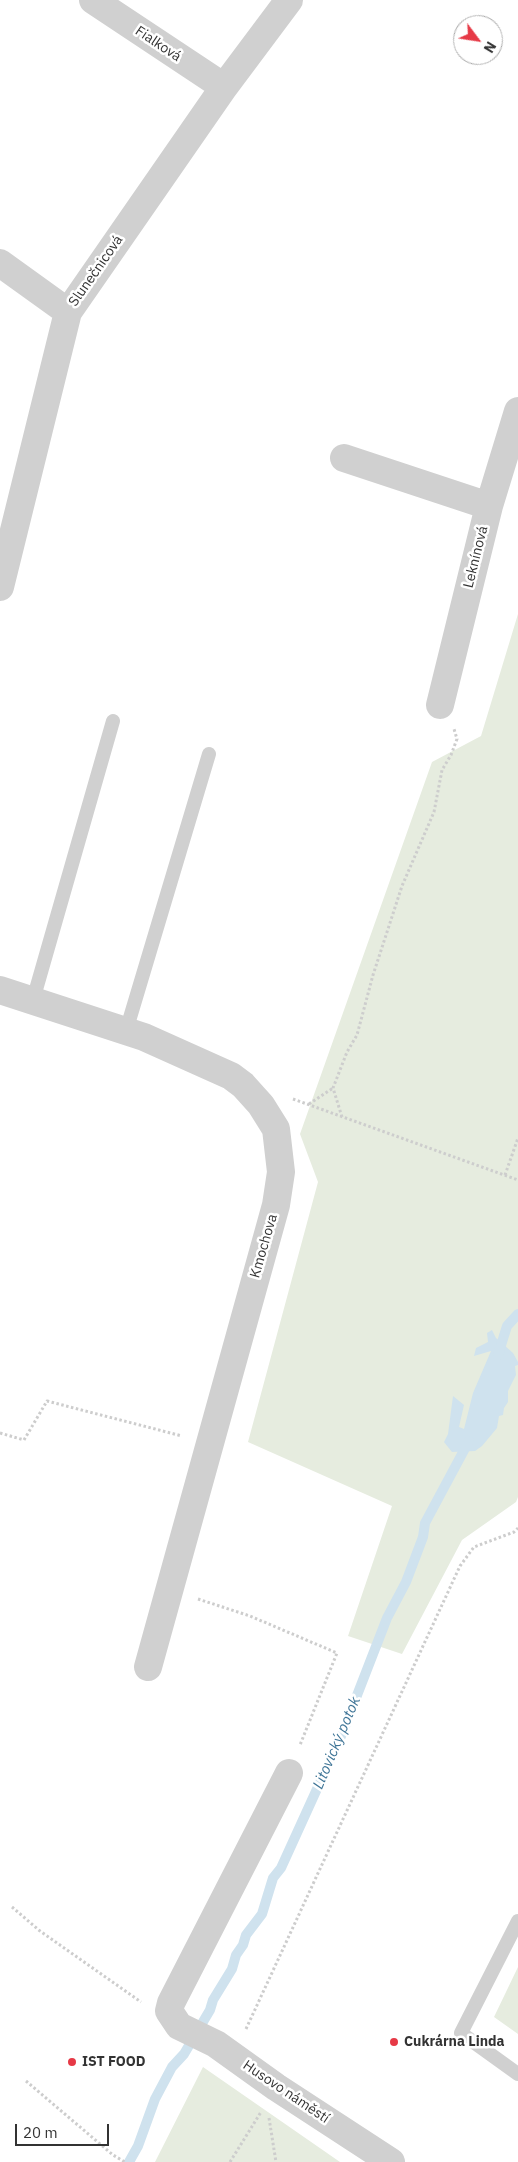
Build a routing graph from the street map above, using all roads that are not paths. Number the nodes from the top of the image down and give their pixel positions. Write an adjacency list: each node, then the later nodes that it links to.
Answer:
1 (93, 0): 3 (street, Fialková)
2 (289, 0): 3 (street, Slunečnicová)
3 (224, 87): 5 (street, Slunečnicová)
4 (0, 263): 5 (street)
5 (68, 312): 9 (street, Slunečnicová)
6 (518, 411): 8 (street, Leknínová)
7 (344, 458): 8 (street)
8 (489, 506): 10 (street, Leknínová)
9 (0, 587)
10 (442, 699)
11 (113, 721): 14 (lane)
12 (210, 754): 15 (lane)
13 (0, 990): 14 (street, Kmochova)
14 (32, 1000): 15 (street, Kmochova)
15 (126, 1031): 16 (street, Kmochova)
16 (148, 1667)
17 (289, 1773): 20 (street, Husovo náměstí)
18 (518, 1921): 19 (lane)
19 (518, 2074)
20 (391, 2162)

